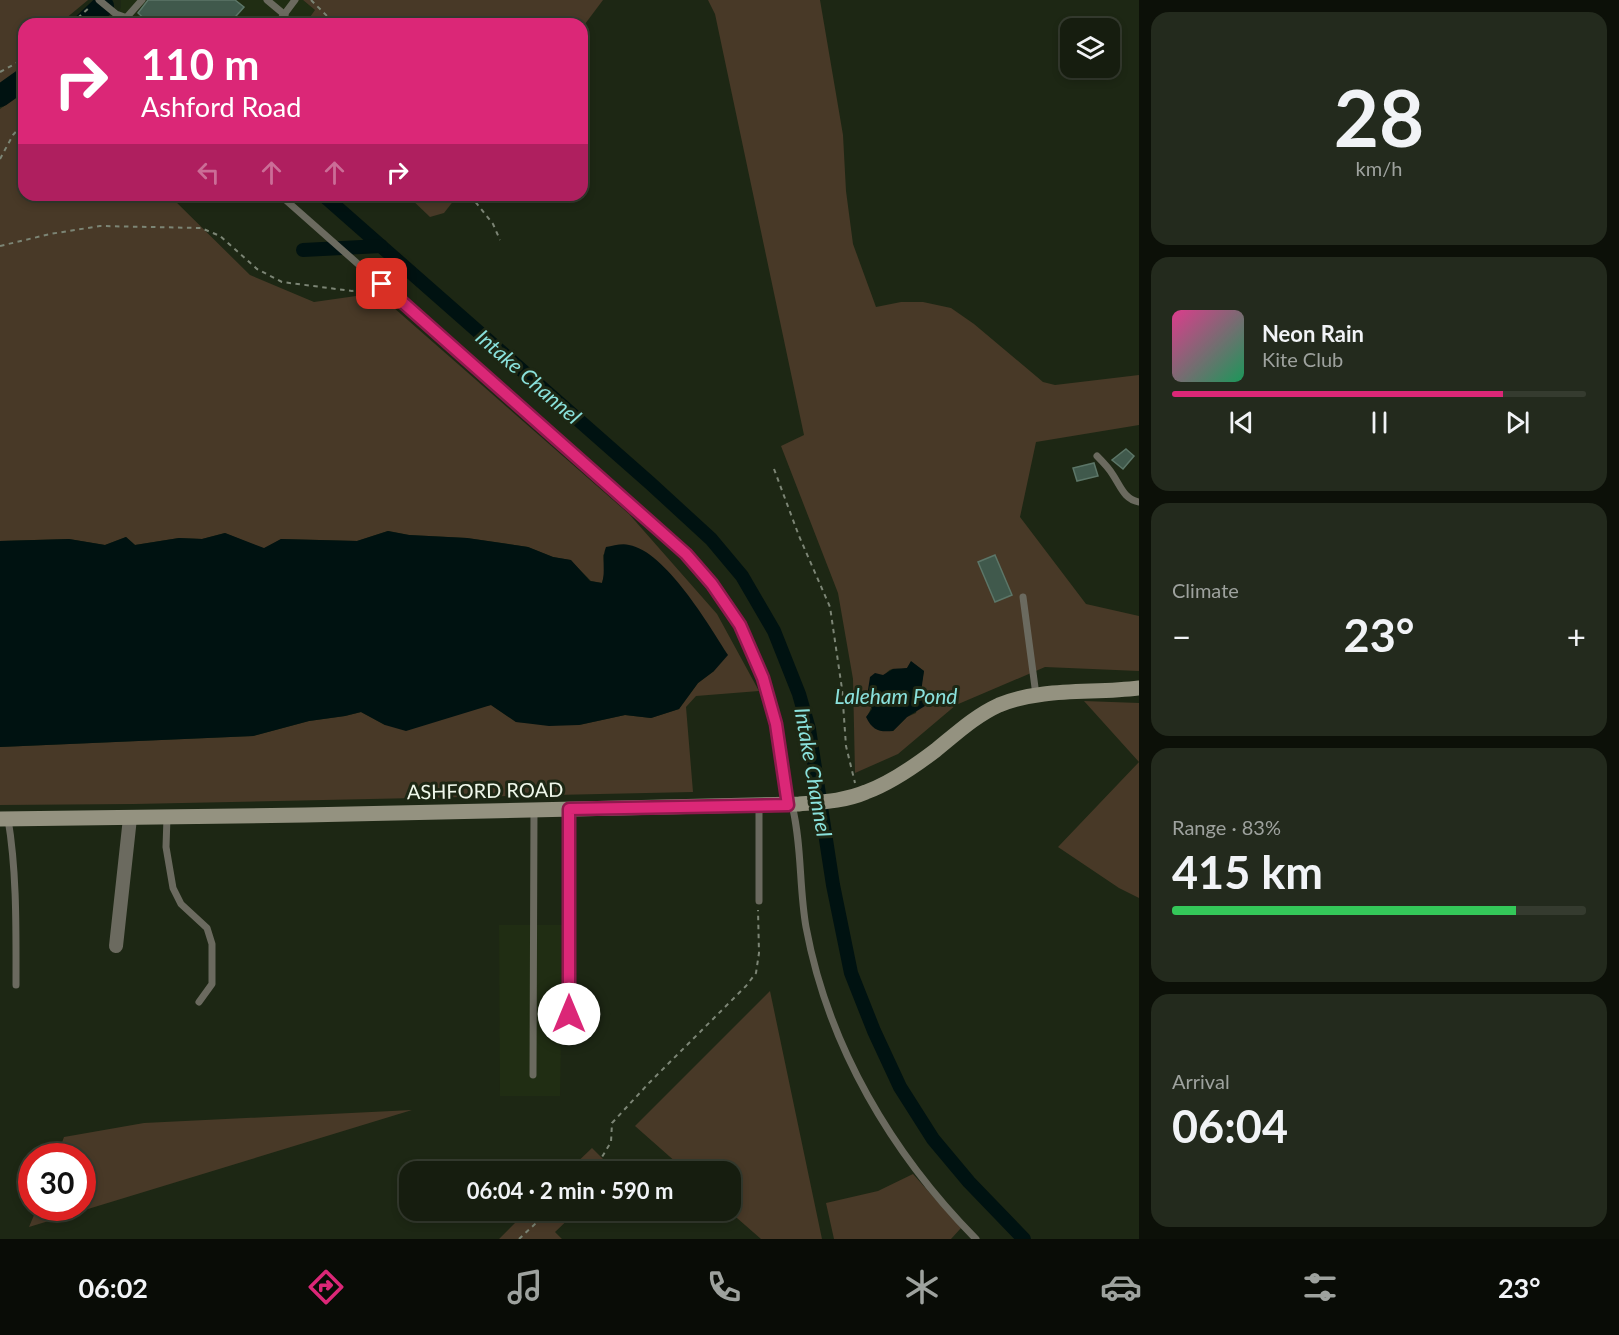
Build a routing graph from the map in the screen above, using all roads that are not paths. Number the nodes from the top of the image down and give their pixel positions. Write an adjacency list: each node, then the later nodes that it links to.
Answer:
1 (98, 0): 6 (lane)
2 (142, 0): 7 (lane)
3 (267, 0): 5 (lane)
4 (295, 0): 5 (lane)
5 (285, 15): 8 (lane)
6 (123, 18)
7 (132, 18)
8 (282, 18)
9 (287, 201): 15 (lane)
10 (1097, 456): 11 (lane)
11 (1139, 502)
12 (1023, 597): 14 (lane)
13 (1139, 688): 14 (main road, ASHFORD ROAD)
14 (1036, 695): 15 (main road, ASHFORD ROAD)
15 (793, 804): 16 (main road, ASHFORD ROAD); 28 (lane)
16 (759, 806): 18 (main road, ASHFORD ROAD); 22 (lane)
17 (534, 809): 18 (main road, ASHFORD ROAD); 19 (main road, ASHFORD ROAD); 27 (lane)
18 (569, 809): 26 (street)
19 (166, 817): 20 (main road, ASHFORD ROAD); 25 (lane)
20 (130, 818): 21 (main road, ASHFORD ROAD); 23 (street)
21 (4, 819): 24 (lane)
22 (759, 901)
23 (116, 946)
24 (16, 985)
25 (199, 1002)
26 (569, 1034)
27 (533, 1075)
28 (976, 1239)

